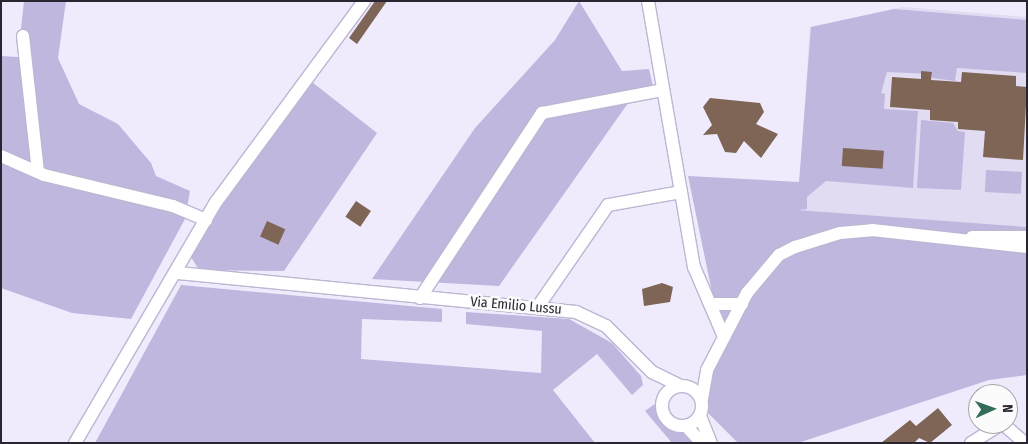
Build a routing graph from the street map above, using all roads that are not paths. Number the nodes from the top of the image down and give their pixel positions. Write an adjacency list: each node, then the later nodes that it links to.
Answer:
1 (364, 1): 8 (street)
2 (648, 1): 4 (street)
3 (23, 36): 6 (street)
4 (664, 90): 7 (street); 13 (street)
5 (1, 156): 6 (street)
6 (38, 172): 8 (street)
7 (681, 192): 14 (street); 16 (street)
8 (206, 220): 12 (street)
9 (1027, 237): 10 (street)
10 (964, 238): 11 (street); 15 (street)
11 (1027, 247)
12 (178, 273): 13 (street, Via Emilio Lussu); 27 (street)
13 (420, 298): 16 (street, Via Emilio Lussu)
14 (712, 304): 15 (street); 17 (street)
15 (742, 304): 17 (street)
16 (537, 308): 19 (street, Via Emilio Lussu)
17 (724, 337): 18 (street)
18 (706, 370): 20 (street); 21 (street)
19 (652, 372): 20 (street, Via Emilio Lussu); 22 (street, Via Emilio Lussu)
20 (681, 385): 21 (street); 22 (street)
21 (702, 399): 23 (street)
22 (662, 400): 24 (street)
23 (700, 416): 24 (street); 29 (street)
24 (686, 426): 28 (street)
25 (986, 434): 30 (street)
26 (1014, 434): 31 (street)
27 (75, 443)
28 (702, 443)
29 (711, 443)
30 (971, 443)
31 (1025, 443)

